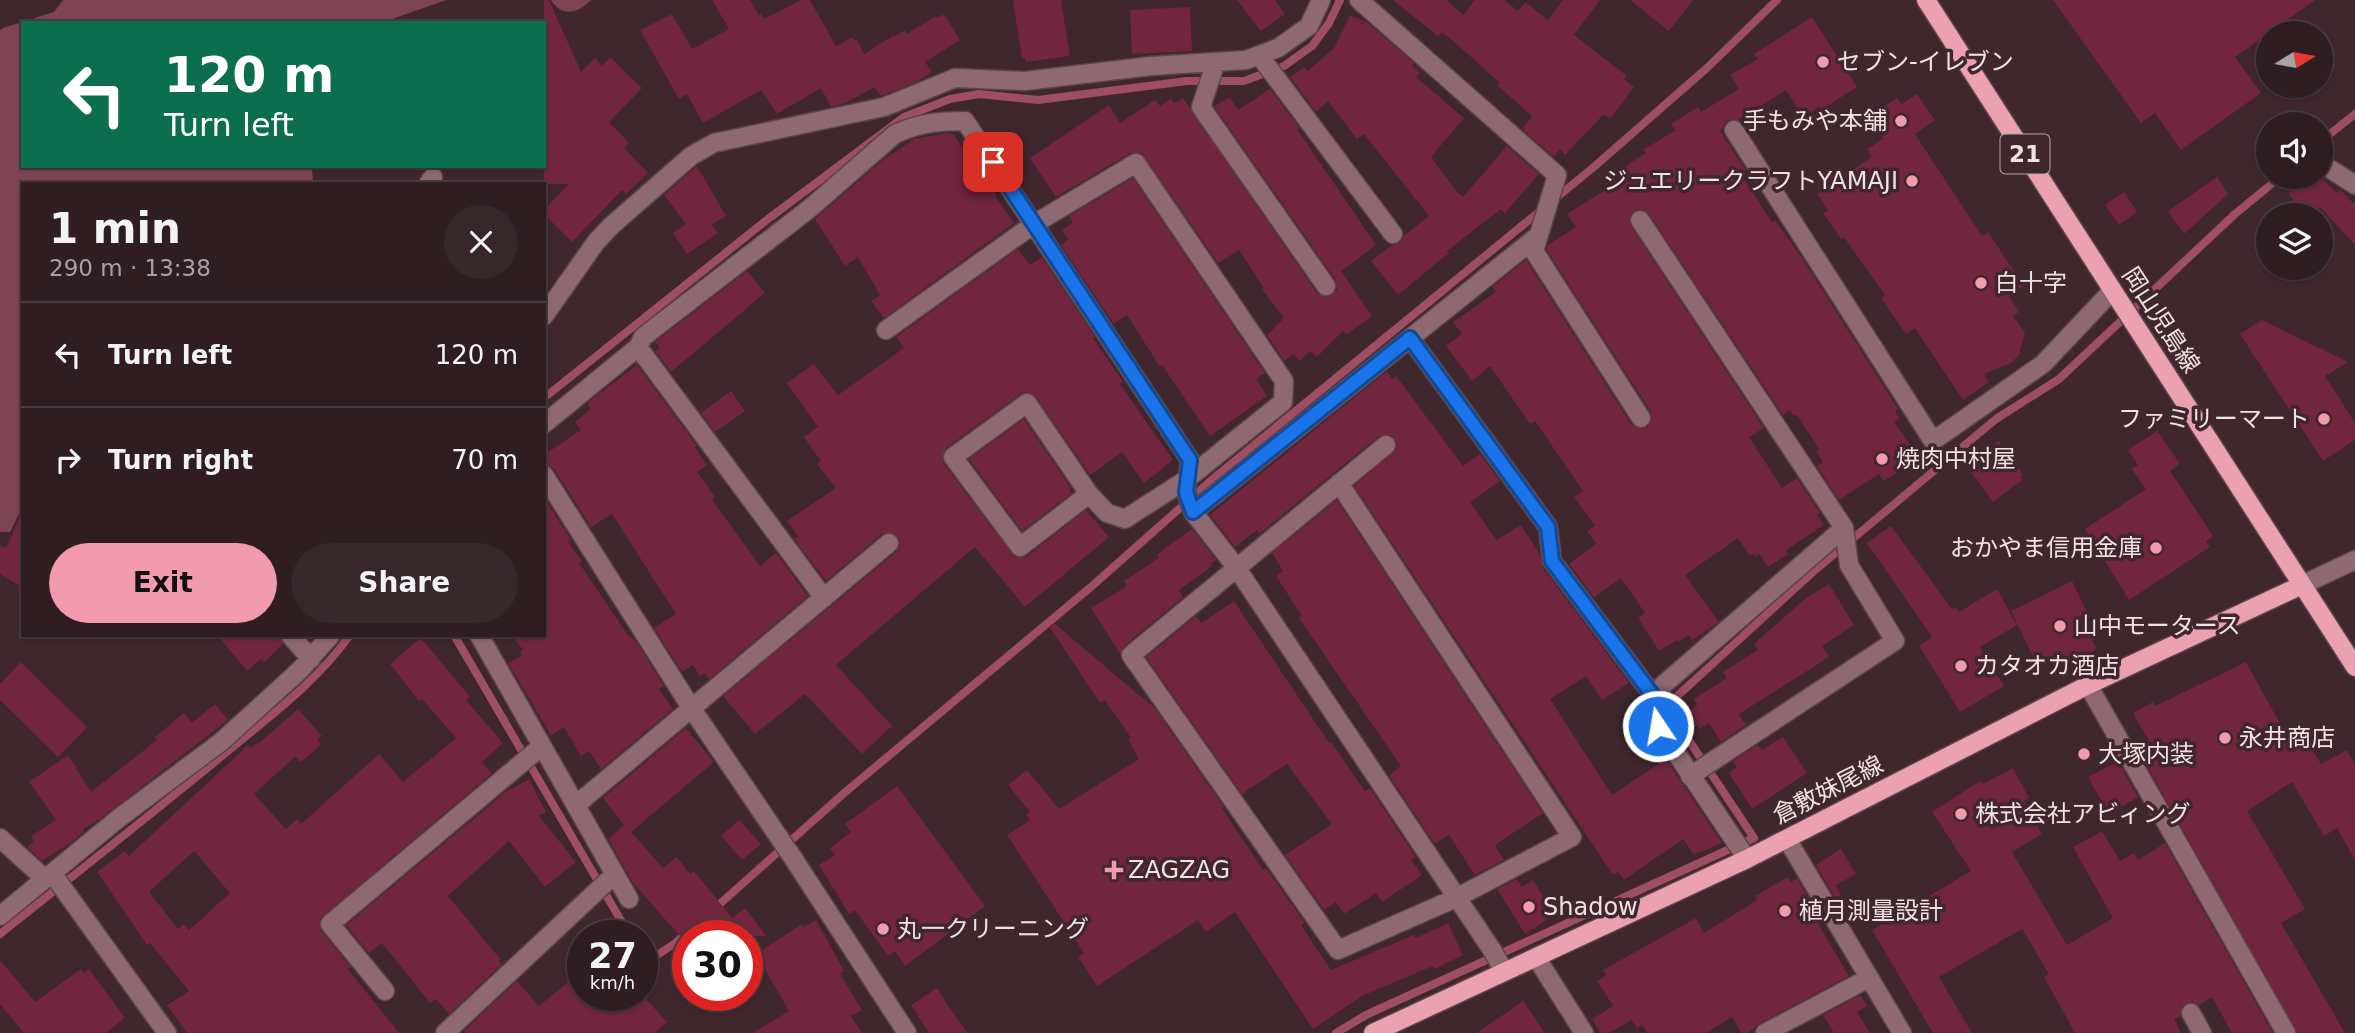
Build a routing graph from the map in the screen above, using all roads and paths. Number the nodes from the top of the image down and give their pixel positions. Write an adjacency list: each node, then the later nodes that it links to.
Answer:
1 (1321, 0): 4 (street)
2 (1359, 0): 11 (street)
3 (1926, 0): 14 (main road, 岡山児島線 / 21)
4 (1261, 58): 5 (street); 12 (street)
5 (1214, 66): 13 (street); 15 (street)
6 (1734, 130): 14 (street)
7 (2333, 171): 8 (street)
8 (2355, 185)
9 (1640, 220): 26 (street)
10 (1034, 224): 16 (street); 18 (street); 25 (street); 25 (street)
11 (1540, 230): 17 (street); 19 (street)
12 (1393, 234)
13 (1326, 286)
14 (2112, 291): 30 (main road, 岡山児島線 / 21)
15 (546, 313)
16 (886, 330)
17 (1410, 338): 25 (street); 38 (street)
18 (638, 347): 20 (street); 31 (street)
19 (1641, 418)
20 (546, 422)
21 (1386, 445): 23 (street)
22 (546, 478): 39 (street)
23 (1339, 484): 29 (street); 48 (street)
24 (1090, 494): 24 (street); 25 (street)
25 (1189, 498): 29 (street)
26 (1845, 531): 38 (street); 41 (street)
27 (889, 543): 31 (street)
28 (2355, 561): 30 (street)
29 (1236, 568): 48 (street); 48 (street)
30 (2302, 585): 36 (main road, 岡山児島線 / 21); 37 (main road, 倉敷妹尾線)
31 (824, 598): 39 (street)
32 (292, 637): 35 (street)
33 (329, 637): 35 (street)
34 (480, 637): 40 (street)
35 (311, 659): 47 (street)
36 (2355, 667)
37 (2088, 685): 44 (main road, 倉敷妹尾線); 64 (street)
38 (1657, 701): 41 (street)
39 (692, 709): 42 (street); 58 (street)
40 (539, 749): 42 (street); 54 (street)
41 (1699, 770): 45 (street)
42 (576, 806): 46 (street)
43 (0, 838): 47 (street)
44 (1787, 839): 45 (main road, 倉敷妹尾線); 53 (street)
45 (1741, 850): 51 (main road, 倉敷妹尾線)
46 (613, 876): 49 (street); 57 (street)
47 (55, 881): 50 (street); 56 (street)
48 (1457, 898): 52 (street)
49 (629, 899)
50 (0, 916)
51 (1536, 957): 52 (main road, 倉敷妹尾線); 60 (street)
52 (1498, 962): 59 (main road, 倉敷妹尾線)
53 (1869, 978): 61 (street); 62 (street)
54 (385, 991)
55 (2191, 1013): 63 (street)
56 (167, 1033)
57 (445, 1033)
58 (907, 1033)
59 (1373, 1033)
60 (1584, 1033)
61 (1765, 1033)
62 (1902, 1033)
63 (2202, 1033)
64 (2286, 1033)

